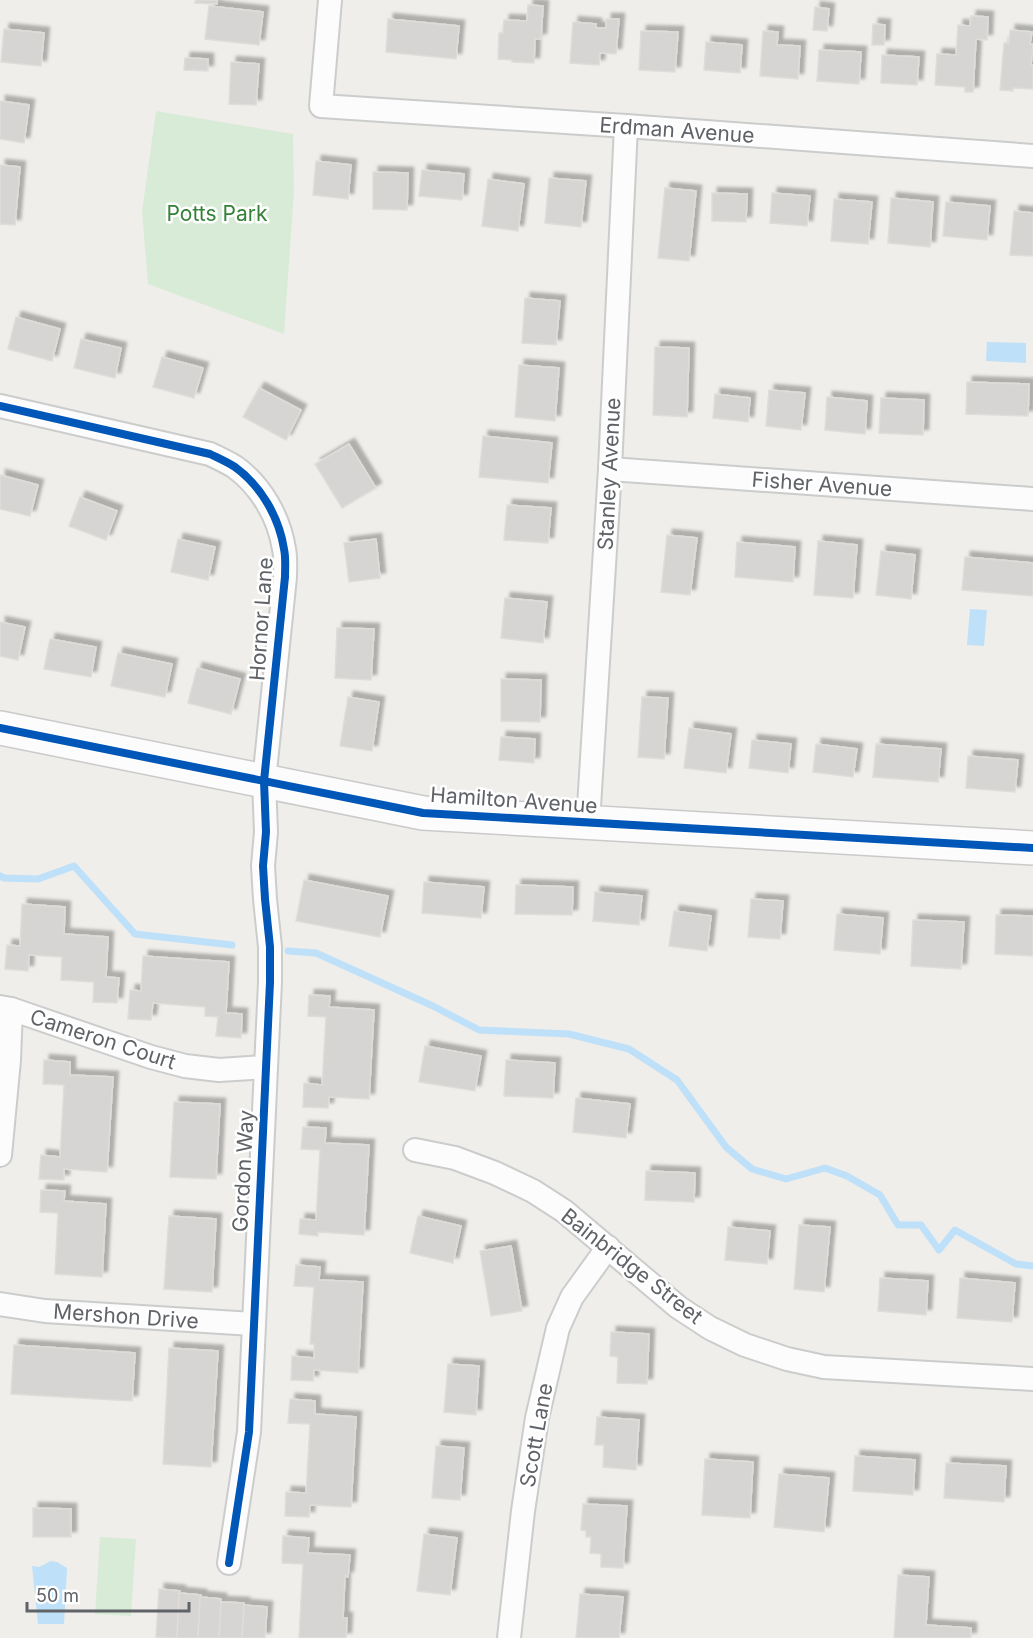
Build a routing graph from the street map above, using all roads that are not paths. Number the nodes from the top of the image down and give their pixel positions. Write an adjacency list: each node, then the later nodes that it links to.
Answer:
1 (330, 0): 2 (street, Erdman Avenue)
2 (626, 126): 3 (street, Erdman Avenue); 5 (street, Stanley Avenue)
3 (1033, 156)
4 (0, 406): 8 (street, Hornor Lane)
5 (610, 469): 6 (street, Fisher Avenue); 9 (street, Stanley Avenue)
6 (1033, 499)
7 (0, 728): 8 (street, Hamilton Avenue)
8 (264, 781): 9 (street, Hamilton Avenue); 12 (street, Gordon Way)
9 (588, 823): 10 (street, Hamilton Avenue)
10 (1033, 848)
11 (6, 1008): 12 (street, Cameron Court); 14 (street, Cameron Court)
12 (266, 1067): 17 (street, Gordon Way)
13 (415, 1150): 15 (street, Bainbridge Street)
14 (0, 1155)
15 (608, 1247): 18 (street, Bainbridge Street); 20 (street, Scott Lane)
16 (0, 1304): 17 (street, Mershon Drive)
17 (253, 1324): 19 (street, Gordon Way)
18 (1033, 1379)
19 (229, 1563)
20 (509, 1638)

